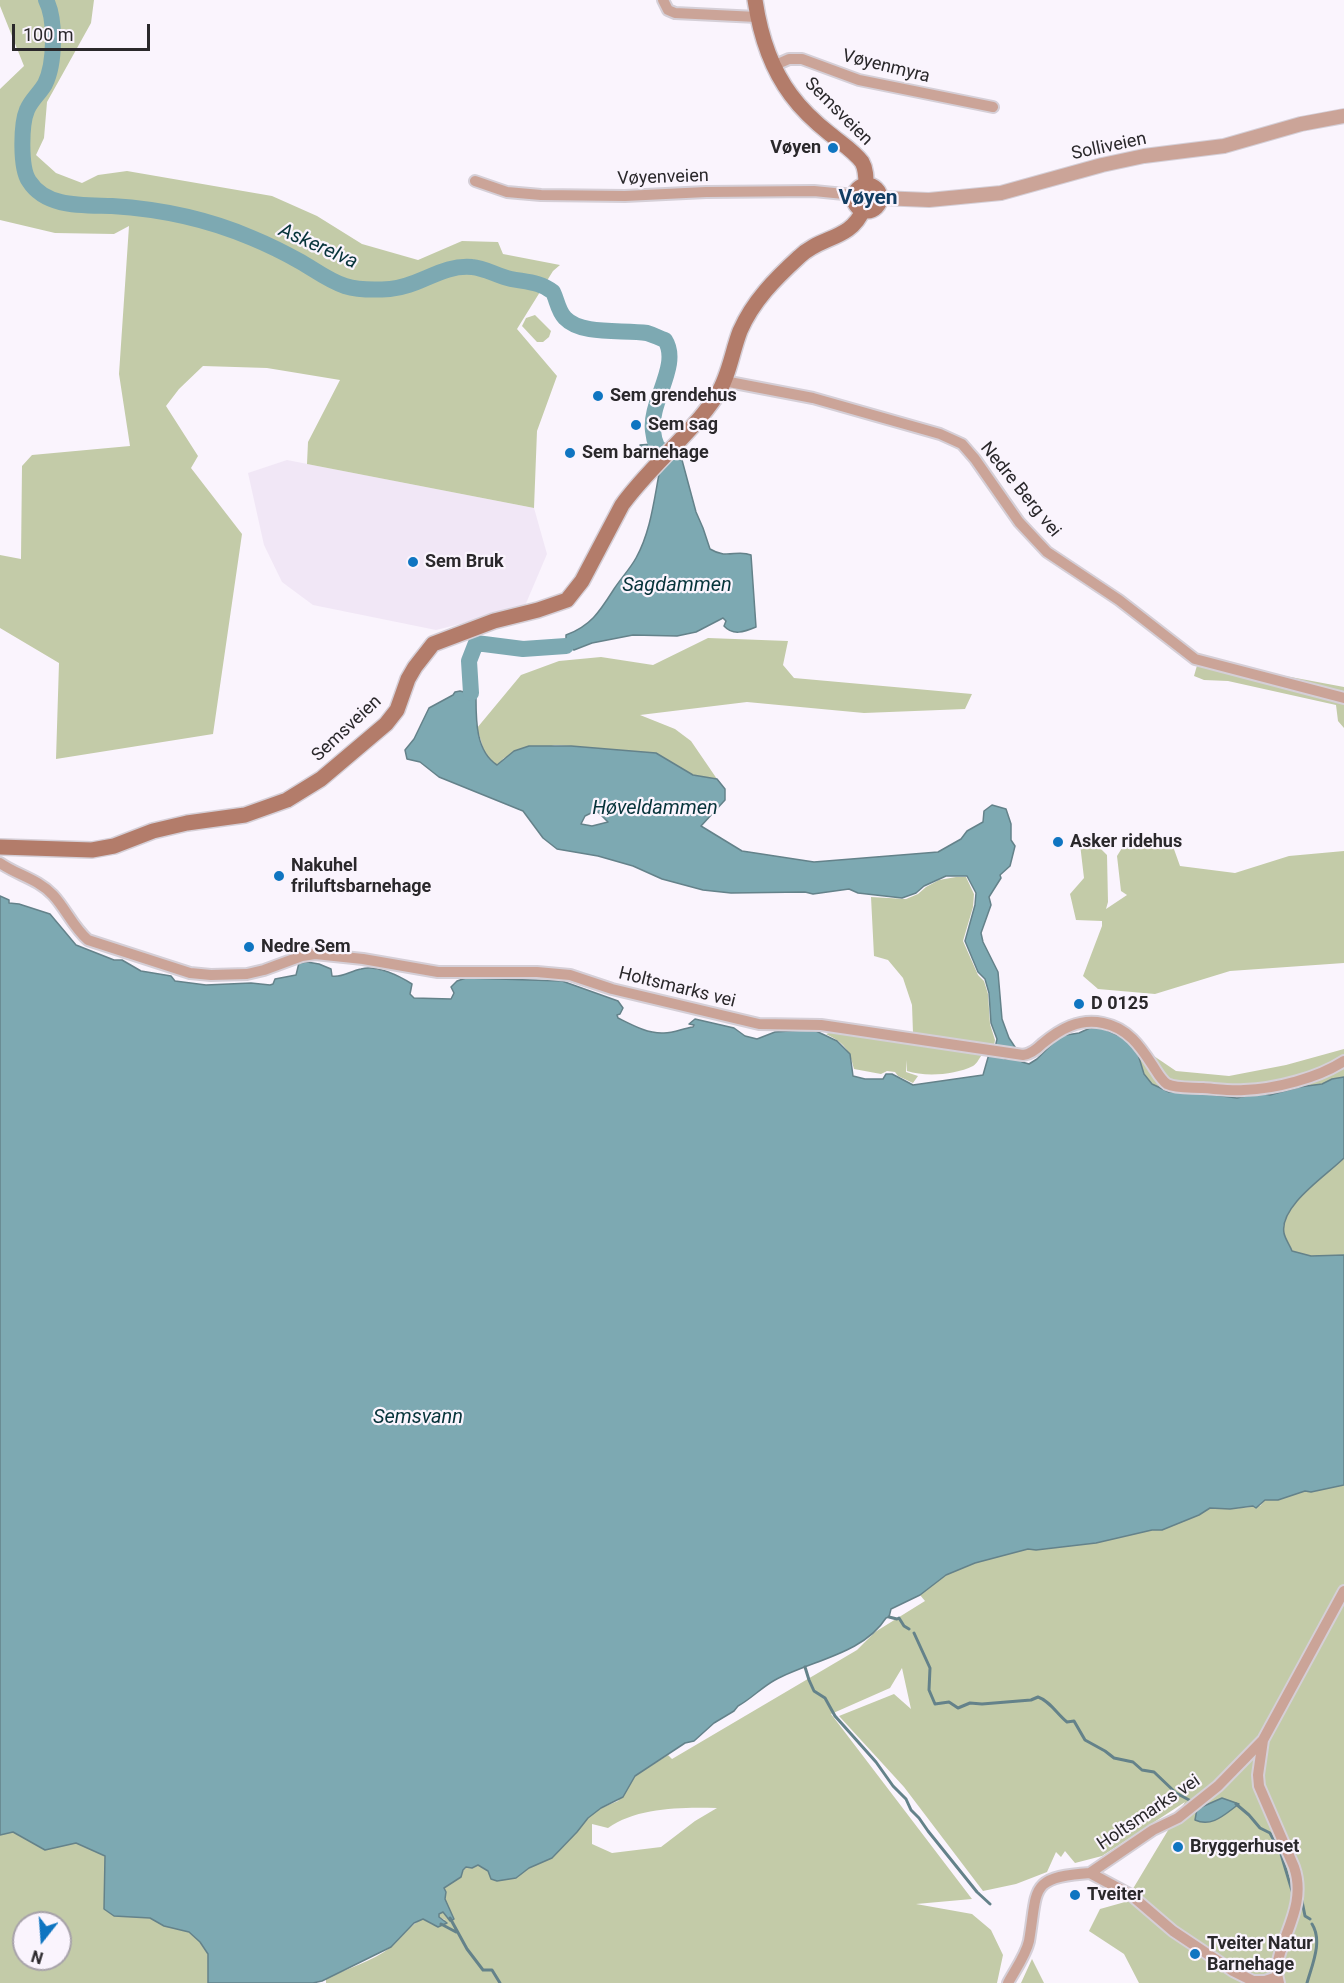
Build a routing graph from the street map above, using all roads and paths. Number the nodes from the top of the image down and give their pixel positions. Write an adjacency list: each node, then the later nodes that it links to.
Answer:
1 (663, 0): 3 (street)
2 (755, 0): 3 (main road, Semsveien)
3 (757, 17): 4 (main road, Semsveien)
4 (773, 66): 5 (street, Vøyenmyra); 8 (main road, Semsveien)
5 (993, 107)
6 (1344, 116): 10 (street, Solliveien)
7 (475, 181): 9 (street, Vøyenveien)
8 (866, 185): 9 (main road); 10 (main road)
9 (854, 195): 11 (main road)
10 (880, 198): 11 (main road)
11 (863, 210): 12 (main road)
12 (724, 381): 13 (street, Nedre Berg vei); 14 (main road, Semsveien)
13 (1344, 698)
14 (0, 847)
15 (0, 863): 16 (street, Holtsmarks vei)
16 (1344, 1061)
17 (1344, 1591): 18 (street, Holtsmarks vei)
18 (1263, 1740): 19 (street, Holtsmarks vei); 20 (street)
19 (1090, 1873): 20 (street, Holtsmarks vei); 21 (street)
20 (1278, 1980)
21 (1008, 1983)

